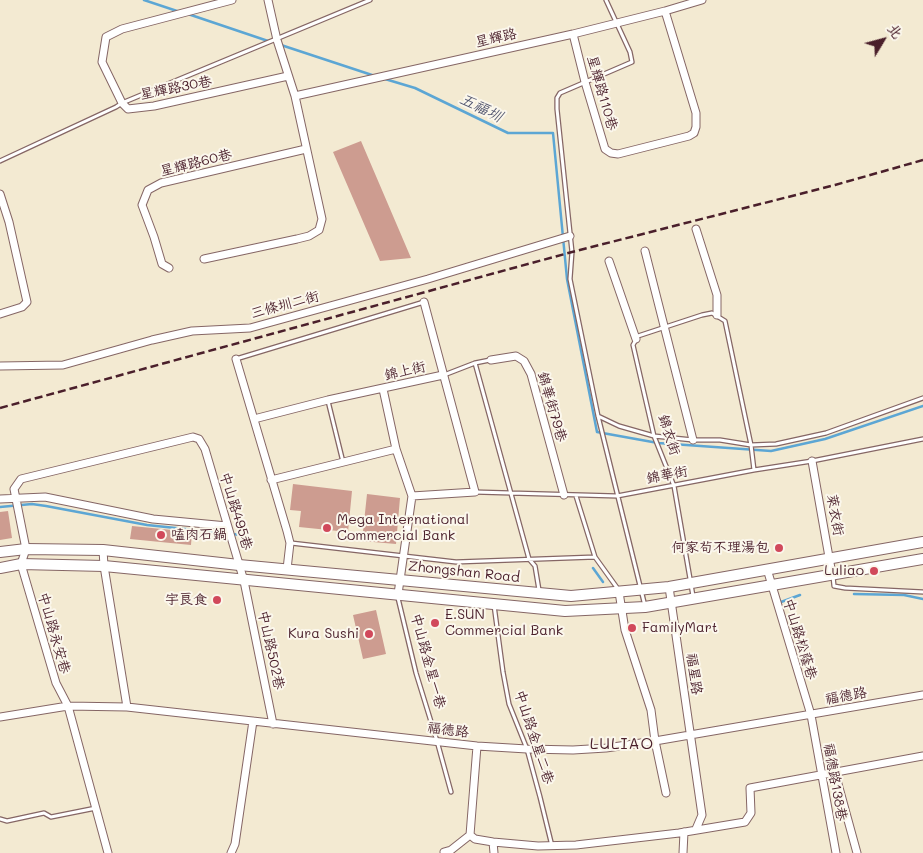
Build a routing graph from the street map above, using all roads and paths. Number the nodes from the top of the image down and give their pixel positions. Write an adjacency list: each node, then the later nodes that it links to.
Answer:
1 (232, 0): 13 (street, 星輝路30巷)
2 (268, 0): 9 (street)
3 (370, 0): 9 (lane)
4 (606, 0): 7 (lane)
5 (702, 0): 6 (street, 星輝路)
6 (665, 11): 7 (street, 星輝路); 11 (street, 星輝路110巷)
7 (616, 22): 8 (street, 星輝路); 11 (lane)
8 (573, 34): 11 (street, 星輝路110巷); 12 (street, 星輝路)
9 (277, 40): 10 (street); 13 (lane)
10 (288, 76): 12 (street); 13 (street, 星輝路30巷)
11 (585, 82): 20 (lane)
12 (294, 96): 14 (street)
13 (122, 103): 15 (lane)
14 (306, 149): 22 (street); 24 (street, 星輝路60巷)
15 (0, 161)
16 (0, 194): 17 (street)
17 (9, 222): 18 (street); 26 (street)
18 (0, 225)
19 (696, 229): 27 (street)
20 (568, 236): 33 (street, 三條圳二街); 38 (lane)
21 (645, 251): 28 (street, 錦衣街)
22 (204, 259)
23 (609, 261): 29 (street, 錦衣街)
24 (169, 268)
25 (424, 302): 30 (lane); 34 (street)
26 (0, 314)
27 (717, 315): 28 (lane); 43 (lane)
28 (665, 328): 29 (lane); 42 (street, 錦衣街)
29 (636, 339): 40 (lane, 錦衣街)
30 (236, 359): 39 (street)
31 (490, 360): 32 (lane); 52 (street, 錦華街79巷)
32 (475, 363): 34 (lane); 51 (lane)
33 (0, 366)
34 (443, 375): 35 (street, 錦上街); 50 (street, 錦上街)
35 (383, 389): 37 (street, 錦上街); 44 (street)
36 (923, 398): 43 (lane)
37 (328, 400): 39 (street, 錦上街); 46 (lane)
38 (598, 416): 40 (lane); 55 (lane)
39 (254, 420): 48 (street)
40 (654, 436): 42 (lane); 49 (lane, 錦衣街)
41 (923, 439): 45 (lane, 錦華街)
42 (693, 440): 43 (lane)
43 (751, 445): 47 (lane)
44 (396, 450): 46 (street); 53 (street)
45 (812, 461): 47 (lane, 錦華街); 66 (street, 萊衣街)
46 (343, 462): 48 (street)
47 (754, 470): 49 (lane, 錦華街)
48 (271, 480): 60 (street)
49 (674, 486): 55 (lane, 錦華街); 78 (lane, 錦衣街)
50 (475, 492): 51 (lane, 錦華街); 53 (street, 錦華街)
51 (510, 493): 52 (lane, 錦華街); 68 (lane)
52 (564, 495): 54 (lane, 錦華街)
53 (412, 496): 64 (street)
54 (576, 496): 55 (lane, 錦華街); 65 (lane)
55 (618, 496): 81 (lane)
56 (15, 498): 57 (street); 58 (street); 58 (street, 中山路495巷); 61 (street)
57 (0, 500)
58 (227, 526): 70 (street, 中山路495巷)
59 (923, 542): 66 (street, Zhongshan Road)
60 (290, 543): 64 (lane); 73 (street)
61 (26, 549): 62 (street, Zhongshan Road); 63 (street, Zhongshan Road); 69 (street)
62 (103, 550): 70 (street, Zhongshan Road); 71 (street)
63 (0, 552)
64 (402, 557): 68 (lane); 76 (street)
65 (595, 558): 68 (lane); 82 (lane)
66 (830, 558): 74 (street, Zhongshan Road); 75 (street, 萊衣街)
67 (923, 558): 75 (street, Zhongshan Road)
68 (529, 559): 84 (lane)
69 (21, 564): 71 (street, Zhongshan Road); 72 (street, Zhongshan Road); 92 (street, 中山路永安巷)
70 (239, 565): 73 (street, Zhongshan Road); 77 (street, 中山路495巷)
71 (104, 566): 77 (street, Zhongshan Road); 93 (street)
72 (0, 568)
73 (287, 569): 76 (street, Zhongshan Road)
74 (767, 570): 78 (street, Zhongshan Road); 79 (street, 中山路松蔭巷)
75 (832, 574): 79 (street, Zhongshan Road); 83 (lane)
76 (398, 579): 84 (street, Zhongshan Road); 85 (street)
77 (244, 581): 85 (street, Zhongshan Road); 97 (street, 中山路502巷)
78 (691, 583): 80 (street, Zhongshan Road); 86 (lane, 錦衣街)
79 (771, 585): 86 (street, Zhongshan Road); 94 (street, 中山路松蔭巷)
80 (669, 587): 81 (street, Zhongshan Road); 87 (street, 福星路)
81 (641, 590): 82 (street, Zhongshan Road); 89 (lane)
82 (619, 592): 84 (street, Zhongshan Road); 90 (street)
83 (923, 592)
84 (540, 593)
85 (398, 594): 88 (street, Zhongshan Road); 99 (lane, 中山路金星一巷)
86 (694, 598): 87 (street, Zhongshan Road)
87 (672, 602): 89 (street, Zhongshan Road); 98 (street, 福星路)
88 (494, 604): 90 (street, Zhongshan Road); 102 (lane, 中山路金星二巷)
89 (645, 607): 90 (street, Zhongshan Road)
90 (622, 609): 100 (street)
91 (923, 695): 94 (street, 福德路)
92 (68, 706): 93 (street, 福德路); 95 (street); 108 (street, 中山路永安巷)
93 (127, 707): 96 (street, 福德路)
94 (811, 715): 98 (street, 福德路); 105 (street, 福德路138巷)
95 (0, 717)
96 (253, 721): 97 (street, 福德路); 117 (street)
97 (273, 724): 99 (street, 福德路)
98 (690, 735): 100 (street, 福德路); 110 (street, 福星路)
99 (437, 741): 101 (street, 福德路); 106 (lane, 中山路金星一巷)
100 (655, 742): 102 (street, 福德路); 107 (street)
101 (477, 746): 102 (street, 福德路); 112 (street)
102 (526, 750): 114 (lane, 中山路金星二巷)
103 (923, 756): 104 (street)
104 (835, 773): 105 (street); 121 (street)
105 (822, 775): 110 (street); 120 (street, 福德路138巷)
106 (451, 792)
107 (666, 793)
108 (96, 808): 109 (lane); 116 (street, 中山路永安巷)
109 (0, 819)
110 (696, 829): 111 (street)
111 (684, 832): 114 (street); 119 (street)
112 (470, 835): 113 (street); 115 (street)
113 (493, 842): 114 (street); 118 (street)
114 (552, 846)
115 (444, 852)
116 (108, 853)
117 (231, 853)
118 (494, 853)
119 (683, 853)
120 (834, 853)
121 (858, 853)

